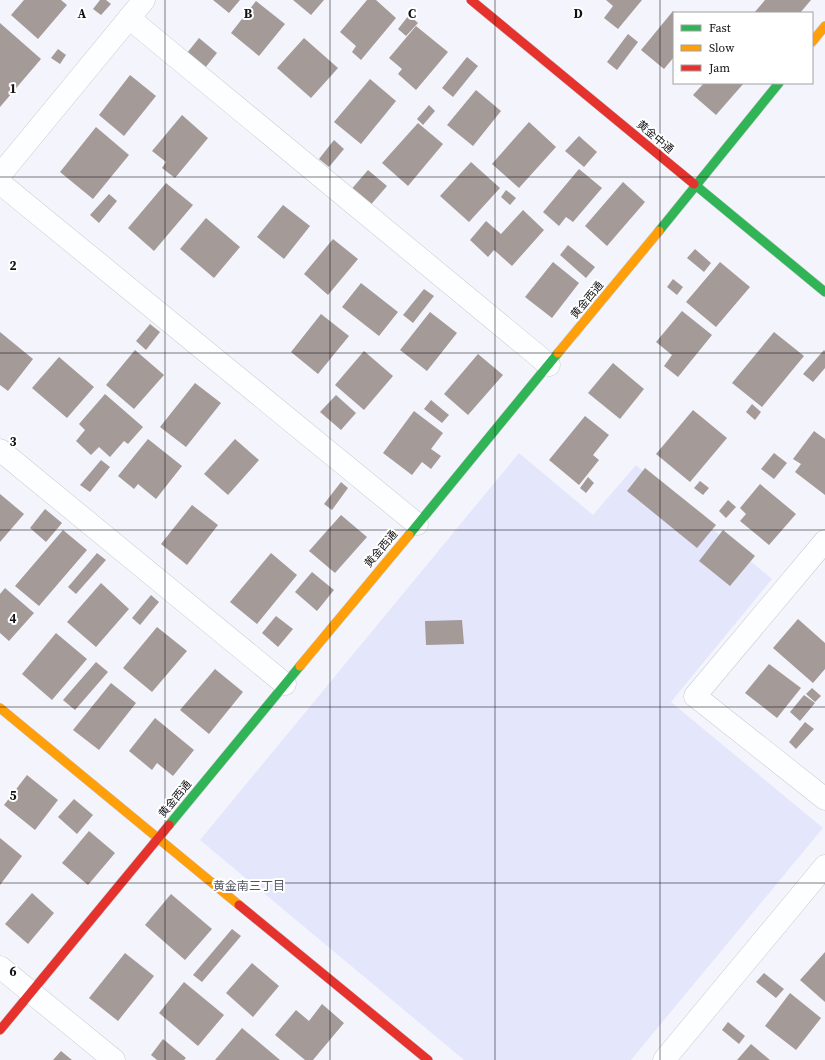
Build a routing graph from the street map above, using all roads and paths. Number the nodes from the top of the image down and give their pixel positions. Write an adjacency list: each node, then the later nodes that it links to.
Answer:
1 (144, 0): 3 (street)
2 (470, 0): 9 (street, 黄金中通)
3 (129, 18): 7 (street); 11 (street)
4 (825, 26): 5 (street)
5 (813, 41)
6 (778, 84): 9 (street, 黄金西通)
7 (0, 175)
8 (0, 183): 13 (street)
9 (696, 186): 10 (street, 黄金中通); 11 (street, 黄金西通)
10 (825, 292)
11 (548, 365): 13 (street, 黄金西通)
12 (0, 450): 15 (street)
13 (418, 524): 15 (street, 黄金西通)
14 (825, 541): 17 (street)
15 (285, 684): 18 (street, 黄金西通)
16 (0, 708): 18 (street)
17 (825, 799)
18 (158, 838): 21 (street, 黄金西通); 24 (street)
19 (825, 866): 25 (street)
20 (0, 967): 21 (street)
21 (31, 993): 22 (street, 黄金西通); 23 (street)
22 (0, 1030)
23 (114, 1060)
24 (428, 1060)
25 (664, 1060)

